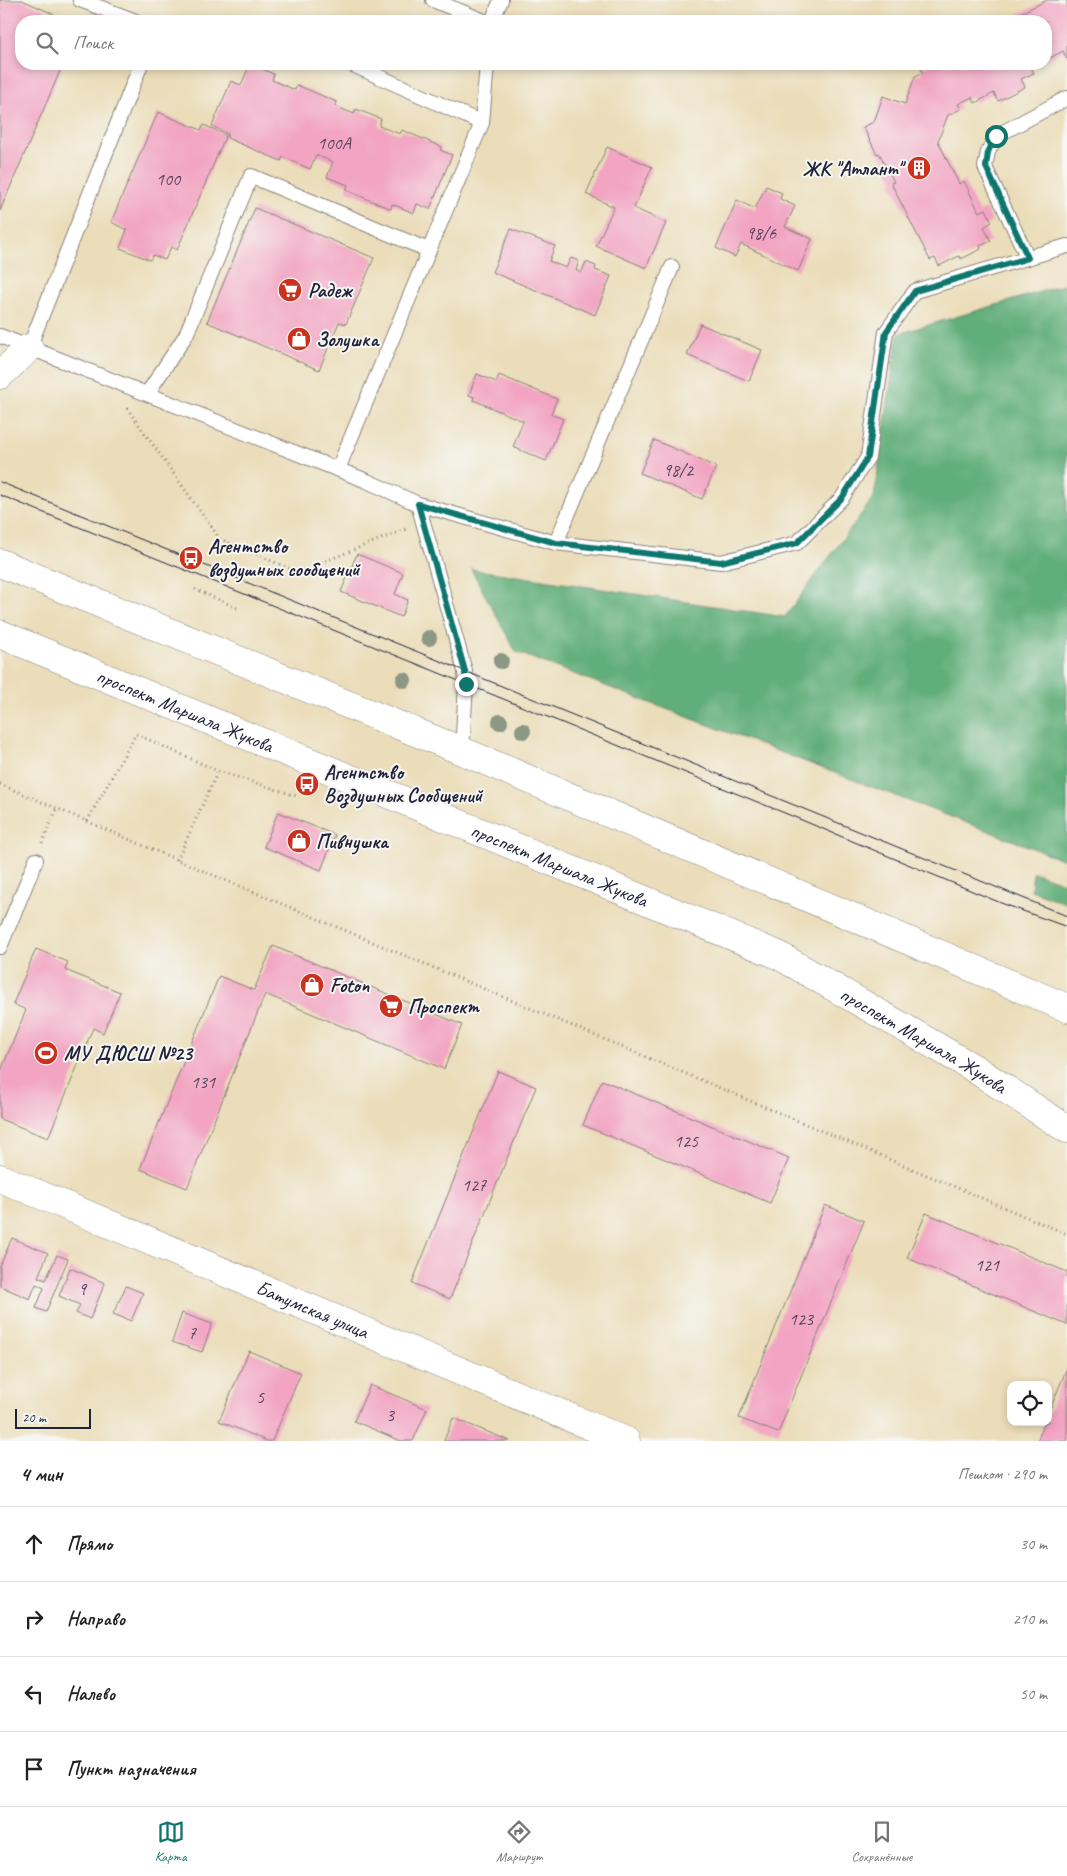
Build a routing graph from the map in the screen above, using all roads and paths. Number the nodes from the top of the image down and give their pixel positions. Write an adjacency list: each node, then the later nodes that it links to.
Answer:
1 (80, 0): 4 (lane)
2 (433, 0): 5 (lane)
3 (500, 0): 6 (lane)
4 (120, 15)
5 (469, 15)
6 (494, 15)
7 (139, 70): 17 (lane)
8 (364, 70): 11 (lane)
9 (486, 70): 11 (lane)
10 (1067, 98): 14 (lane)
11 (482, 124): 13 (lane)
12 (1067, 246): 14 (lane)
13 (428, 250): 20 (lane); 21 (lane)
14 (1028, 258): 24 (lane)
15 (672, 267): 24 (lane)
16 (0, 336): 17 (lane)
17 (29, 348): 18 (main road); 19 (lane)
18 (0, 375)
19 (105, 378): 20 (lane); 23 (path)
20 (147, 394): 21 (lane)
21 (338, 469): 22 (lane)
22 (418, 504): 23 (lane); 24 (lane)
23 (423, 522): 29 (lane)
24 (556, 543)
25 (0, 563): 29 (main road)
26 (195, 589): 27 (path)
27 (239, 609)
28 (0, 634): 39 (main road, проспект Маршала Жукова)
29 (462, 751): 38 (main road)
30 (218, 771): 32 (path); 34 (path); 36 (path)
31 (0, 784): 33 (path)
32 (297, 796)
33 (56, 808): 34 (path); 35 (path)
34 (87, 821): 36 (path)
35 (36, 860): 37 (lane)
36 (177, 860): 41 (path)
37 (0, 947)
38 (1067, 1008)
39 (1067, 1129)
40 (0, 1178): 42 (main road, Батумская улица)
41 (1067, 1234)
42 (626, 1441)

